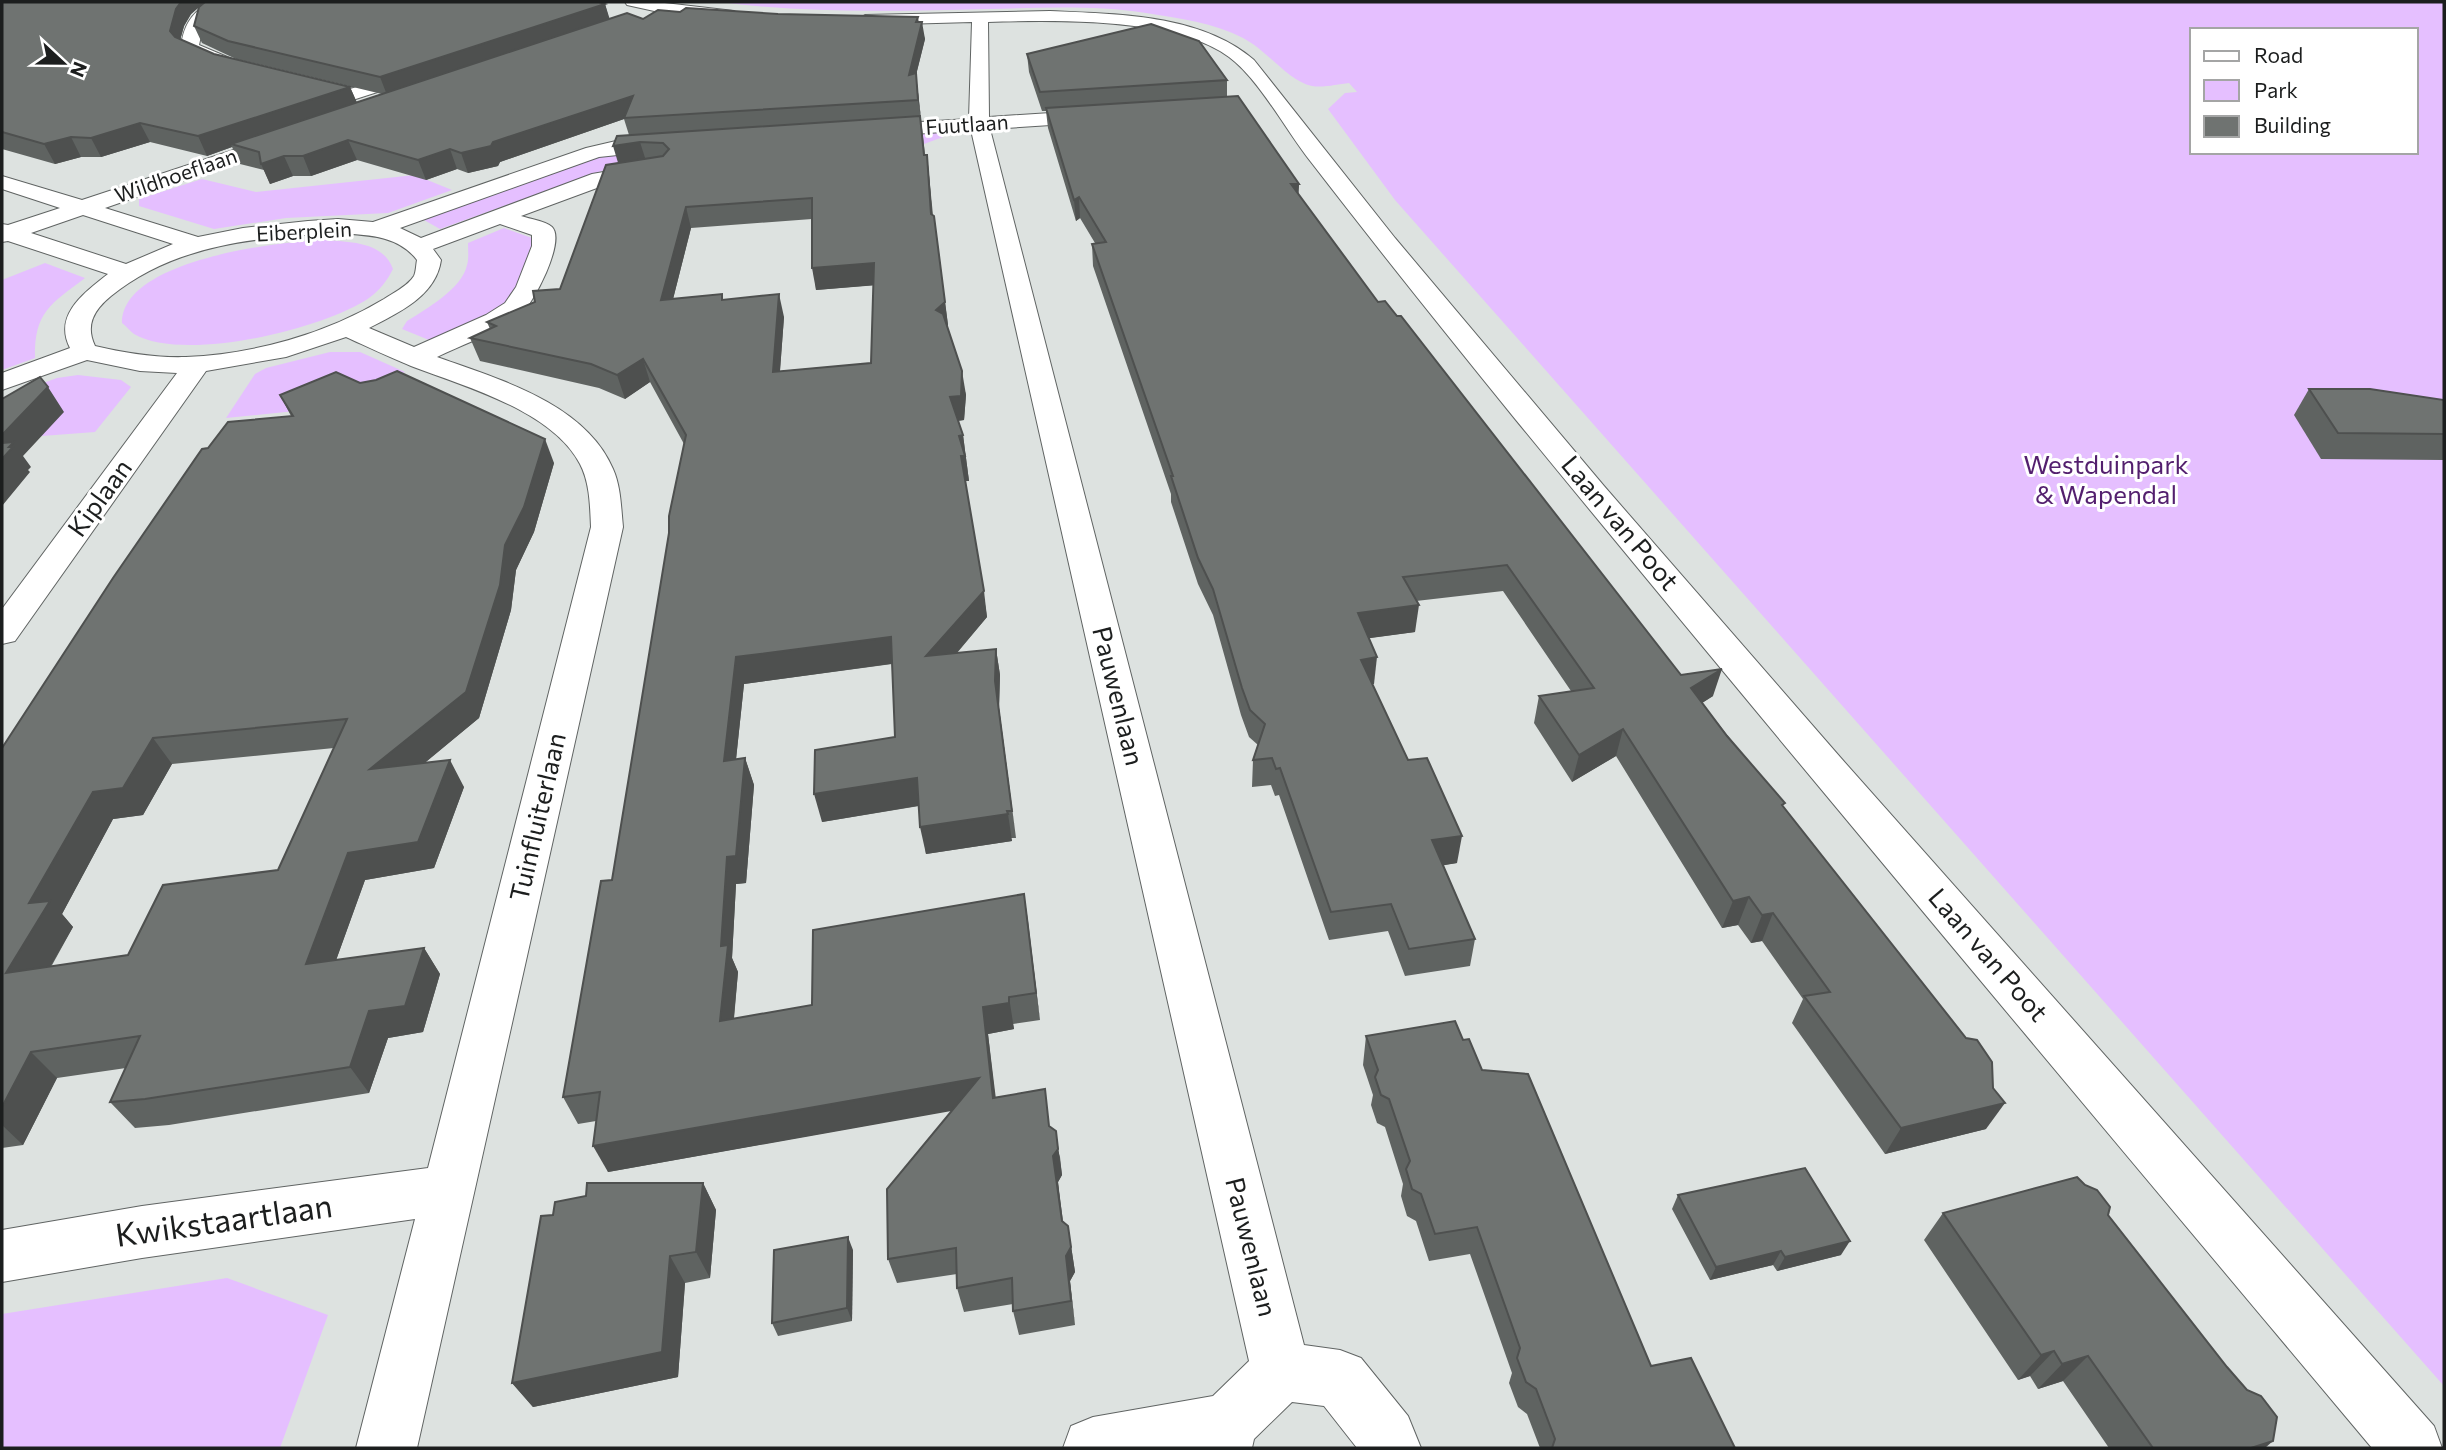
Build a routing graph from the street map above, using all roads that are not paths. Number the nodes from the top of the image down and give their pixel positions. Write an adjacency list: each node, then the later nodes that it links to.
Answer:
1 (219, 2): 10 (street)
2 (635, 2): 3 (street); 4 (street)
3 (668, 9): 5 (street); 8 (street)
4 (611, 11)
5 (752, 17)
6 (980, 18): 7 (street, Laan van Poot); 18 (street, Pauwenlaan); 45 (street, Laan van Poot)
7 (852, 20)
8 (629, 22)
9 (428, 70): 12 (street)
10 (256, 72)
11 (322, 88): 12 (street)
12 (349, 95): 13 (street); 15 (street)
13 (388, 104)
14 (1115, 115): 18 (street, Fuutlaan)
15 (285, 116)
16 (849, 132): 18 (street, Fuutlaan)
17 (302, 133): 24 (street, Wildhoeflaan)
18 (981, 140): 40 (street, Pauwenlaan)
19 (685, 143): 27 (street)
20 (668, 168): 26 (street)
21 (2, 181): 23 (street)
22 (68, 186): 23 (street)
23 (42, 194): 24 (street); 25 (street)
24 (85, 206): 28 (street, Wildhoeflaan); 29 (street)
25 (2, 207)
26 (499, 216): 30 (street); 34 (street)
27 (376, 229): 29 (street, Eiberplein); 30 (street, Eiberplein)
28 (3, 233): 31 (street)
29 (199, 245): 31 (street, Eiberplein)
30 (420, 246): 32 (street)
31 (126, 272): 33 (street, Eiberplein)
32 (349, 328): 34 (street, Tuinfluiterlaan); 35 (street)
33 (85, 352): 35 (street); 36 (street)
34 (415, 357): 38 (street, Tuinfluiterlaan)
35 (198, 363): 37 (street, Kiplaan)
36 (2, 382)
37 (2, 633)
38 (447, 1190): 39 (street, Kwikstaartlaan); 42 (street, Tuinfluiterlaan)
39 (2, 1256)
40 (1281, 1371): 41 (street); 44 (street)
41 (1225, 1436): 43 (street)
42 (387, 1448)
43 (1093, 1448)
44 (1390, 1448)
45 (2412, 1448)

